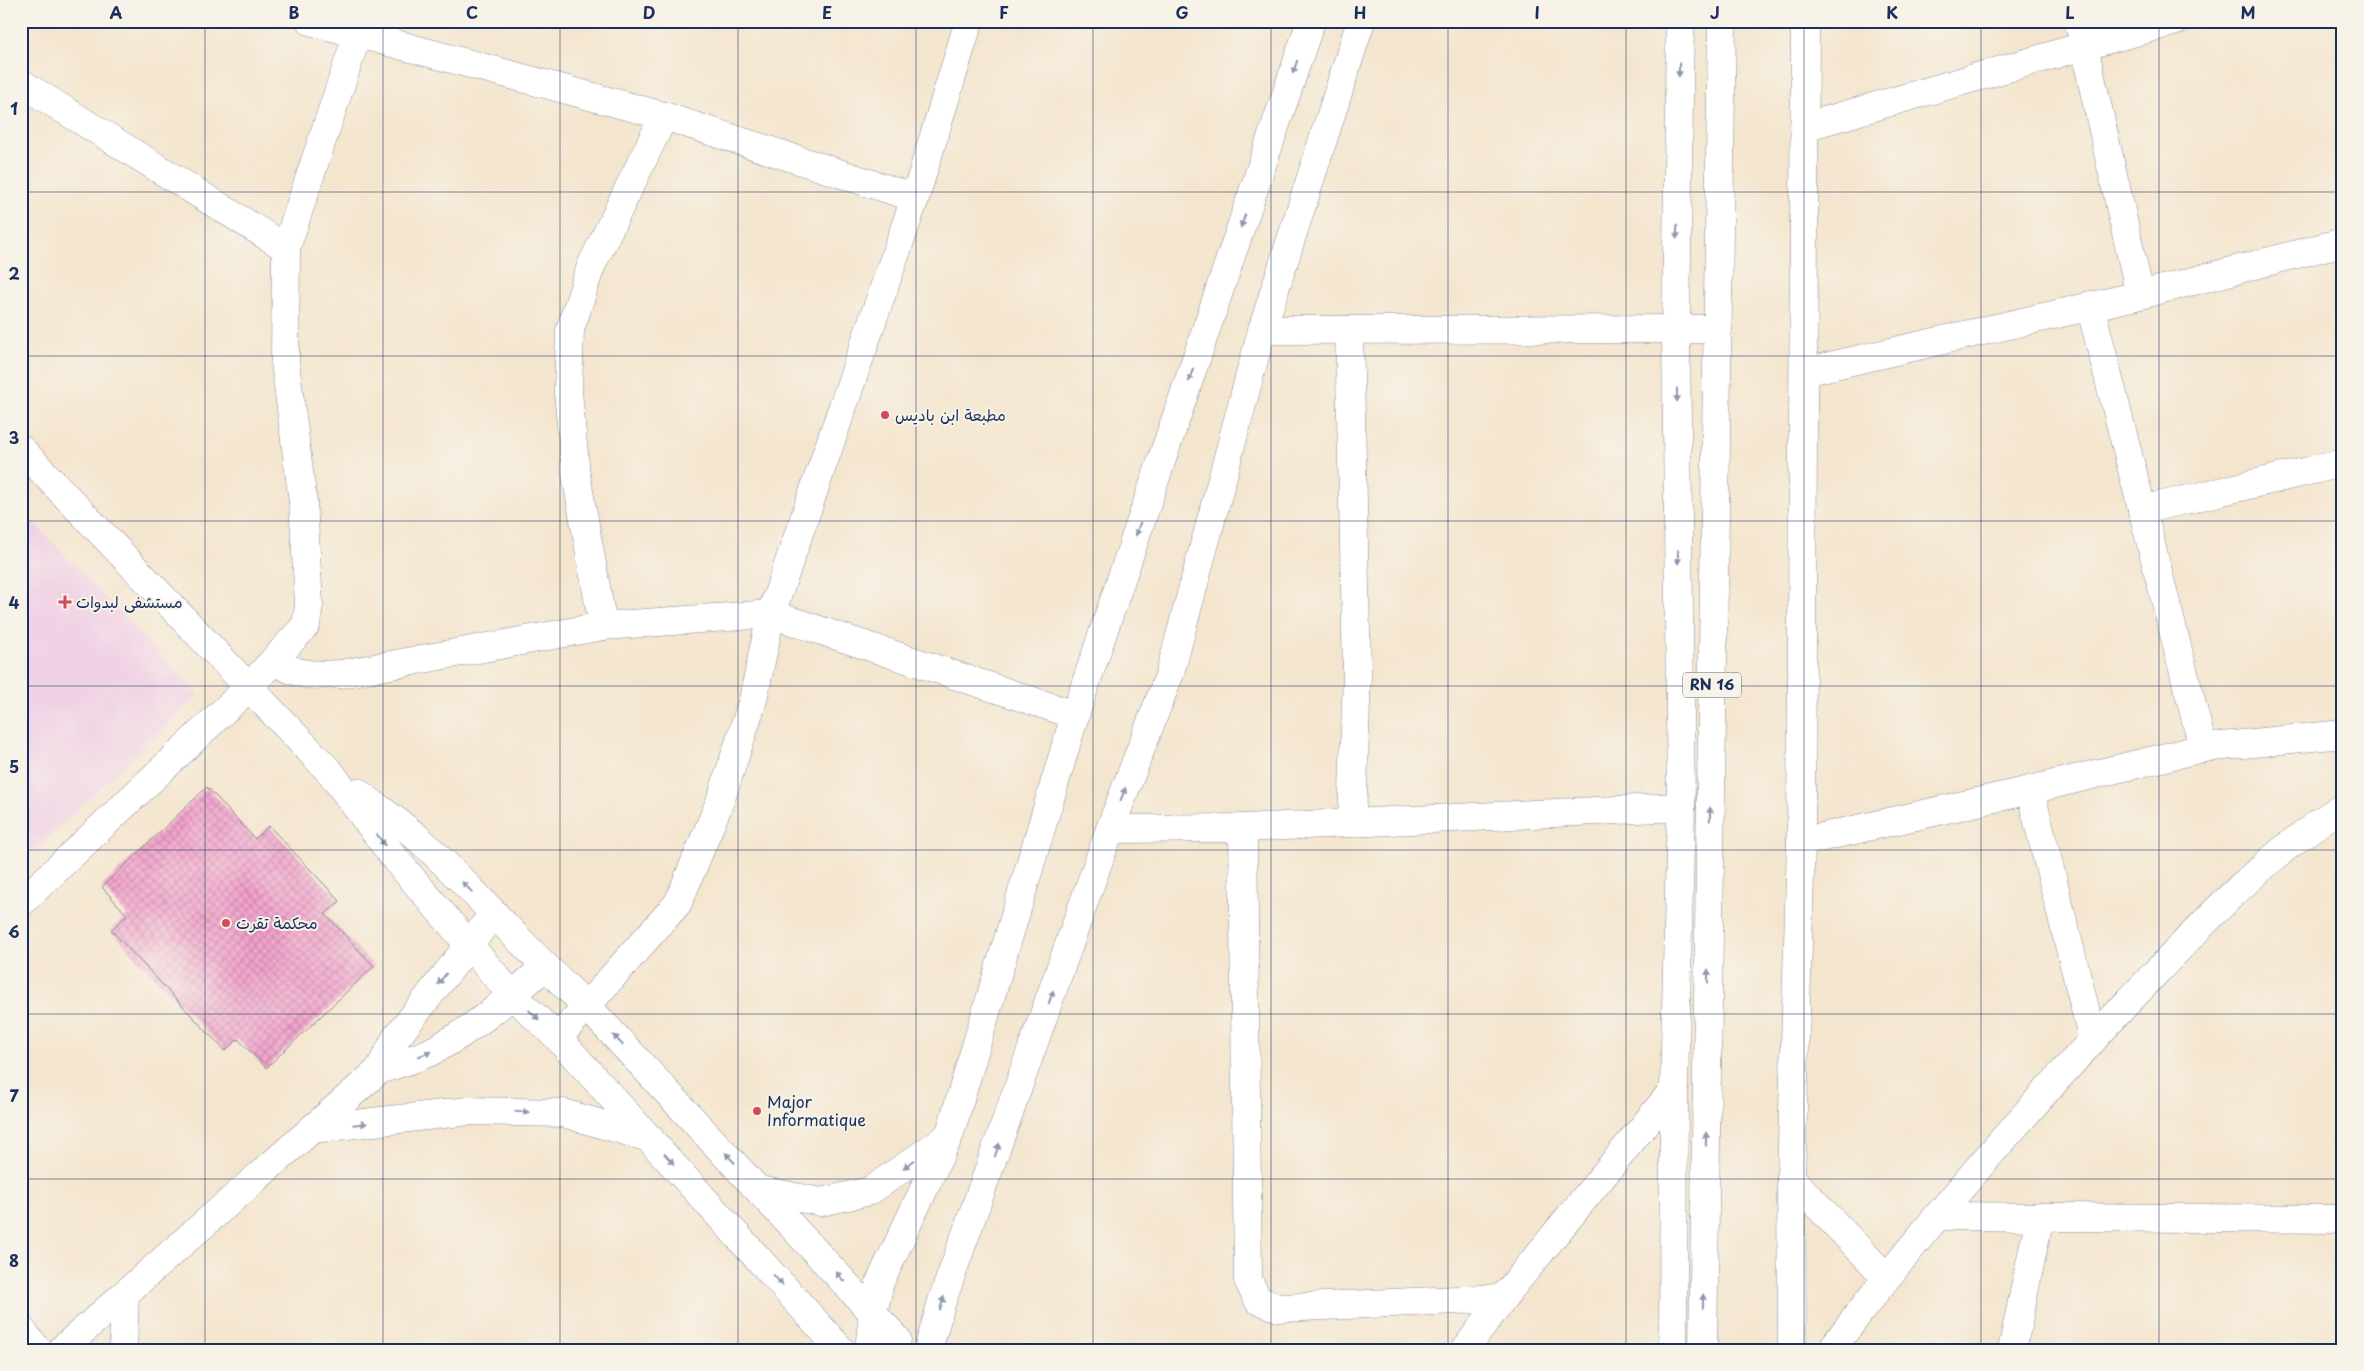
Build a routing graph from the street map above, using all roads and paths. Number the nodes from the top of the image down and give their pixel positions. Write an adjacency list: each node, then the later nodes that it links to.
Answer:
1 (310, 21): 9 (street)
2 (969, 21): 14 (street)
3 (1361, 21): 20 (street)
4 (1680, 21): 22 (street, RN 16, one-way to 22)
5 (1722, 21): 19 (street, RN 16)
6 (1805, 21): 13 (street)
7 (2176, 21): 10 (street)
8 (1309, 22): 31 (street, one-way to 31)
9 (360, 28): 12 (street); 16 (street)
10 (2082, 34): 13 (street); 17 (street)
11 (21, 83): 16 (street)
12 (664, 116): 14 (street); 28 (street)
13 (1804, 127): 23 (street)
14 (915, 198): 27 (street)
15 (2343, 242): 17 (street)
16 (286, 248): 29 (street)
17 (2140, 295): 18 (street)
18 (2090, 305): 23 (street); 26 (street)
19 (1718, 329): 22 (street); 73 (street, RN 16, one-way to 19)
20 (1262, 330): 21 (street); 40 (street, one-way to 20)
21 (1349, 330): 22 (street); 38 (street)
22 (1676, 330): 36 (street, RN 16, one-way to 36)
23 (1804, 372): 41 (street)
24 (21, 449): 30 (street)
25 (2343, 463): 26 (street)
26 (2142, 510): 33 (street)
27 (771, 614): 28 (street); 31 (street); 47 (street)
28 (603, 626): 29 (street)
29 (274, 662): 30 (street)
30 (249, 687): 34 (street); 42 (street)
31 (1075, 715): 53 (street)
32 (2343, 734): 33 (street)
33 (2202, 748): 35 (street)
34 (332, 772): 43 (street, one-way to 34); 44 (street, one-way to 44)
35 (2030, 790): 41 (street); 49 (street)
36 (1681, 807): 38 (street); 51 (street, RN 16)
37 (2343, 807): 49 (street)
38 (1352, 822): 39 (street)
39 (1243, 828): 40 (street); 62 (street)
40 (1110, 829): 70 (street, one-way to 40)
41 (1801, 842): 55 (street)
42 (21, 903)
43 (494, 913): 44 (street); 45 (street)
44 (469, 945): 46 (street); 50 (street, one-way to 50)
45 (544, 967): 46 (street); 47 (street)
46 (513, 996): 48 (street, one-way to 48); 50 (street, one-way to 46)
47 (586, 1005): 48 (street); 56 (street, one-way to 47)
48 (558, 1038): 54 (street)
49 (2093, 1040): 57 (street)
50 (379, 1070): 52 (street)
51 (1674, 1089): 62 (street); 72 (street, RN 16)
52 (312, 1129): 54 (street, one-way to 54); 61 (street)
53 (949, 1136): 56 (street, one-way to 56); 63 (street)
54 (650, 1138): 69 (street, one-way to 69)
55 (1790, 1178): 60 (street); 74 (street)
56 (759, 1190): 63 (street, one-way to 56)
57 (1937, 1216): 58 (street); 60 (street)
58 (2040, 1216): 59 (street); 76 (street)
59 (2343, 1219)
60 (1886, 1277): 75 (street)
61 (125, 1294): 67 (street); 68 (street)
62 (1503, 1298): 71 (street)
63 (873, 1313): 65 (street)
64 (21, 1329): 66 (street)
65 (879, 1346): 70 (street)
66 (38, 1350)
67 (61, 1350)
68 (123, 1350)
69 (841, 1350)
70 (926, 1350)
71 (1465, 1350)
72 (1672, 1350)
73 (1703, 1350)
74 (1792, 1350)
75 (1831, 1350)
76 (2012, 1350)

